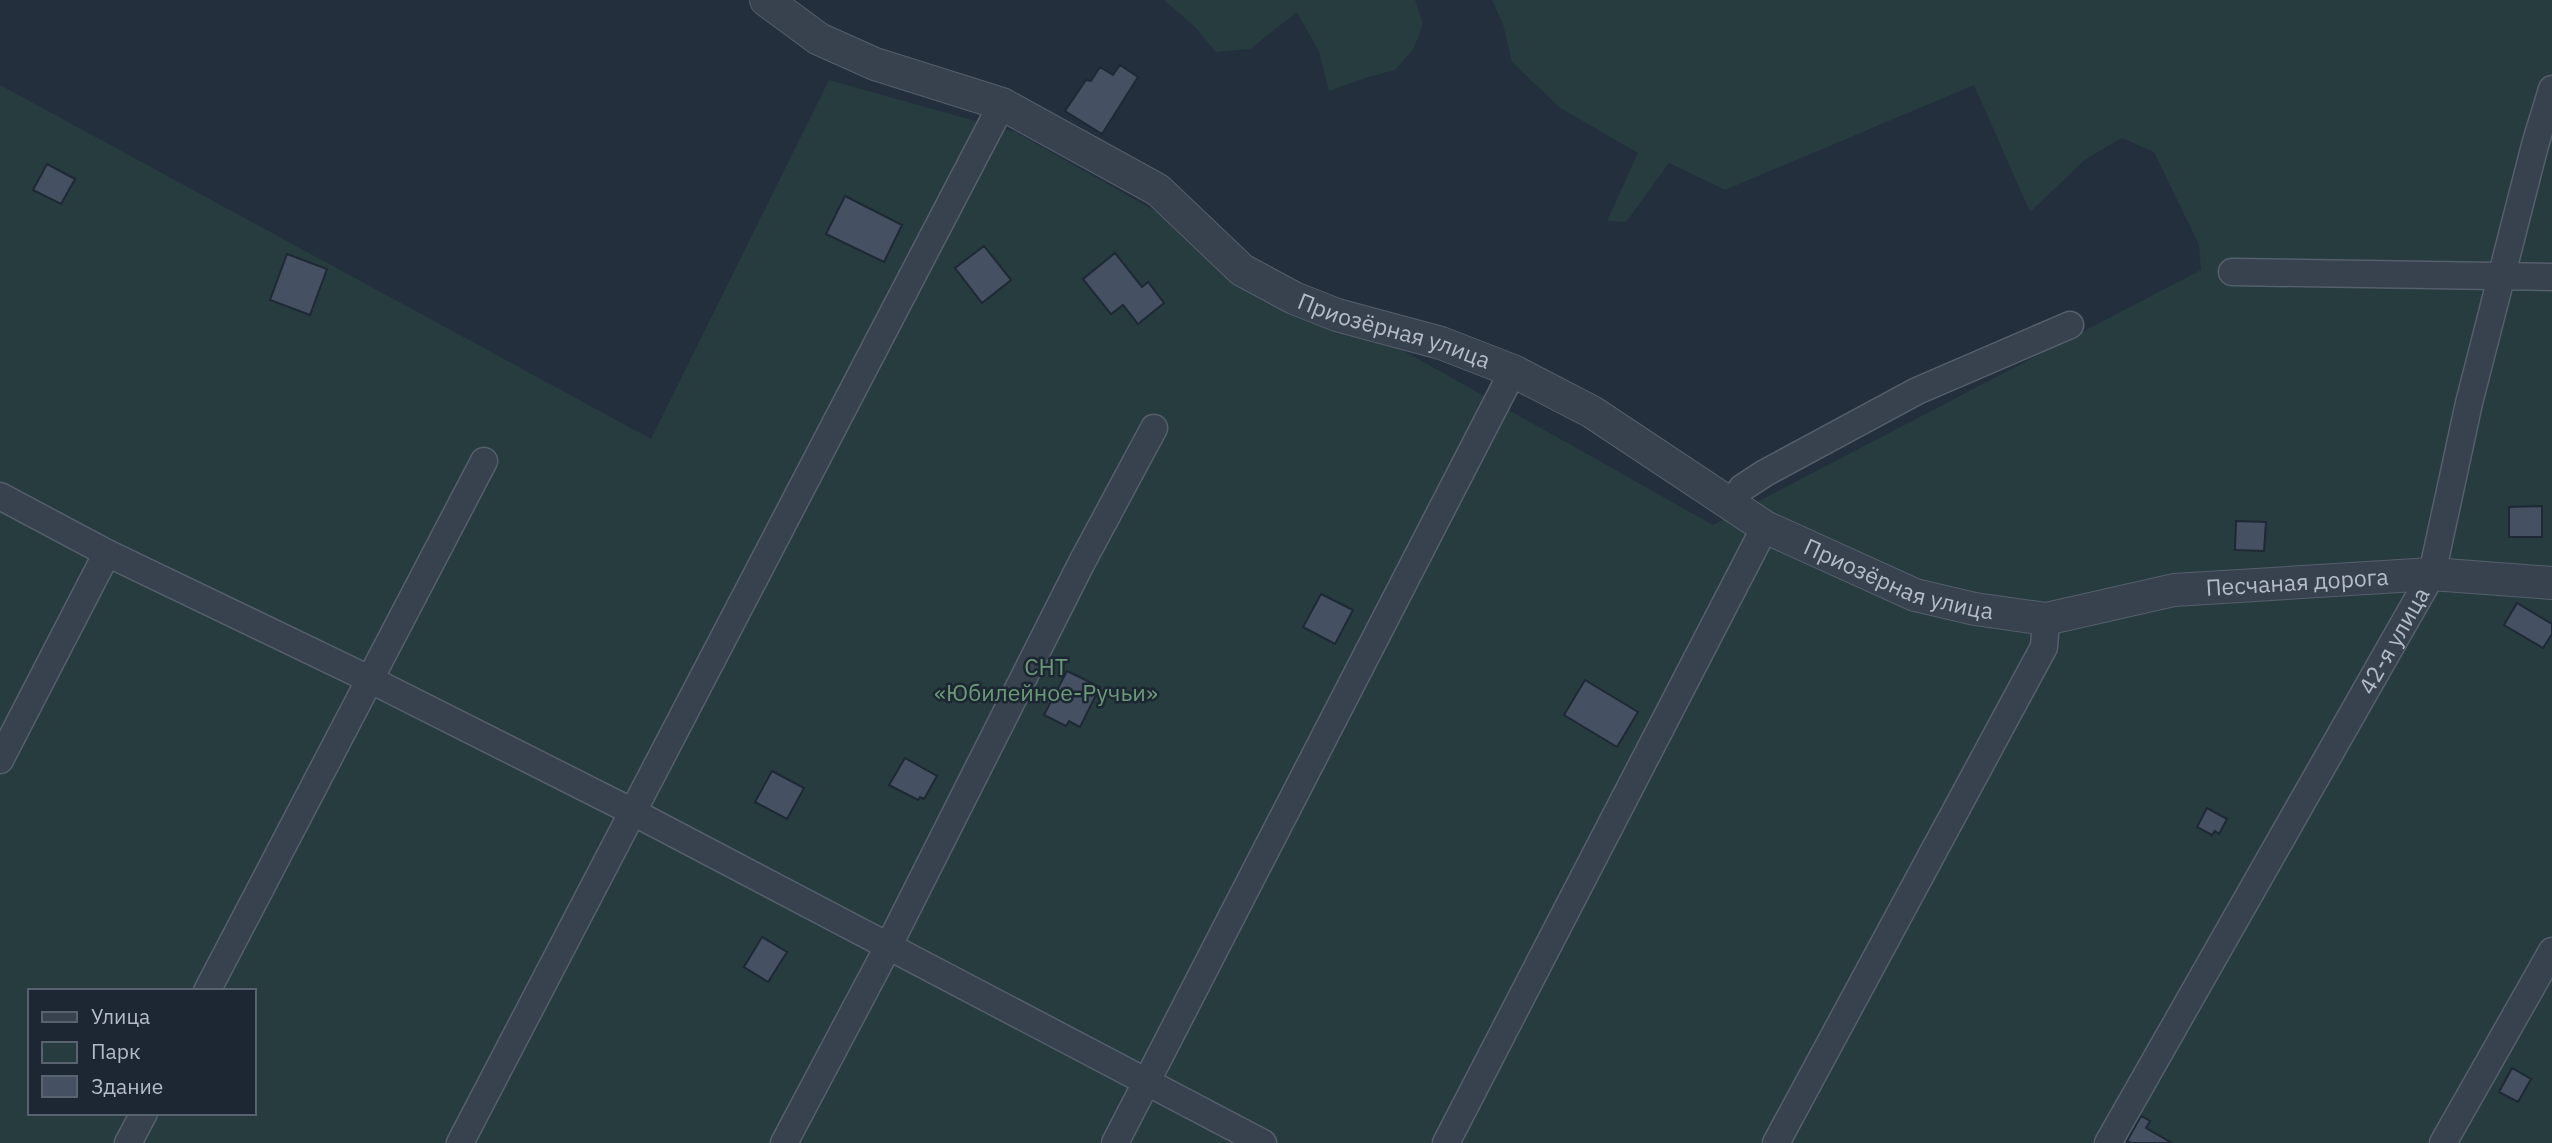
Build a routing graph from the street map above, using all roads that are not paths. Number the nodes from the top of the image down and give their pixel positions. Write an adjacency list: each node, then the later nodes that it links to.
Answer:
1 (766, 0): 3 (street, Приозёрная улица)
2 (2552, 89): 5 (street, 42-я улица)
3 (1002, 104): 8 (street, Приозёрная улица); 20 (street)
4 (2232, 272): 5 (street)
5 (2502, 275): 6 (street); 15 (street, 42-я улица)
6 (2552, 277)
7 (2070, 325): 12 (street)
8 (1513, 371): 12 (street, Приозёрная улица); 24 (street)
9 (1154, 428): 21 (street)
10 (484, 461): 18 (street)
11 (0, 496): 14 (street)
12 (1731, 504): 13 (street, Приозёрная улица)
13 (1765, 527): 17 (street, Приозёрная улица); 31 (street)
14 (107, 553): 18 (street); 19 (street)
15 (2432, 574): 16 (street, Песчаная дорога); 17 (street, Песчаная дорога); 33 (street, 42-я улица)
16 (2552, 583)
17 (2046, 619): 32 (street)
18 (369, 679): 20 (street); 23 (street)
19 (0, 760)
20 (631, 811): 21 (street); 27 (street)
21 (889, 945): 24 (street); 28 (street)
22 (2552, 951): 34 (street)
23 (208, 989)
24 (1146, 1083): 29 (street); 30 (street)
25 (143, 1115): 26 (street)
26 (128, 1143)
27 (460, 1143)
28 (784, 1143)
29 (1115, 1143)
30 (1263, 1143)
31 (1447, 1143)
32 (1776, 1143)
33 (2108, 1143)
34 (2443, 1143)

